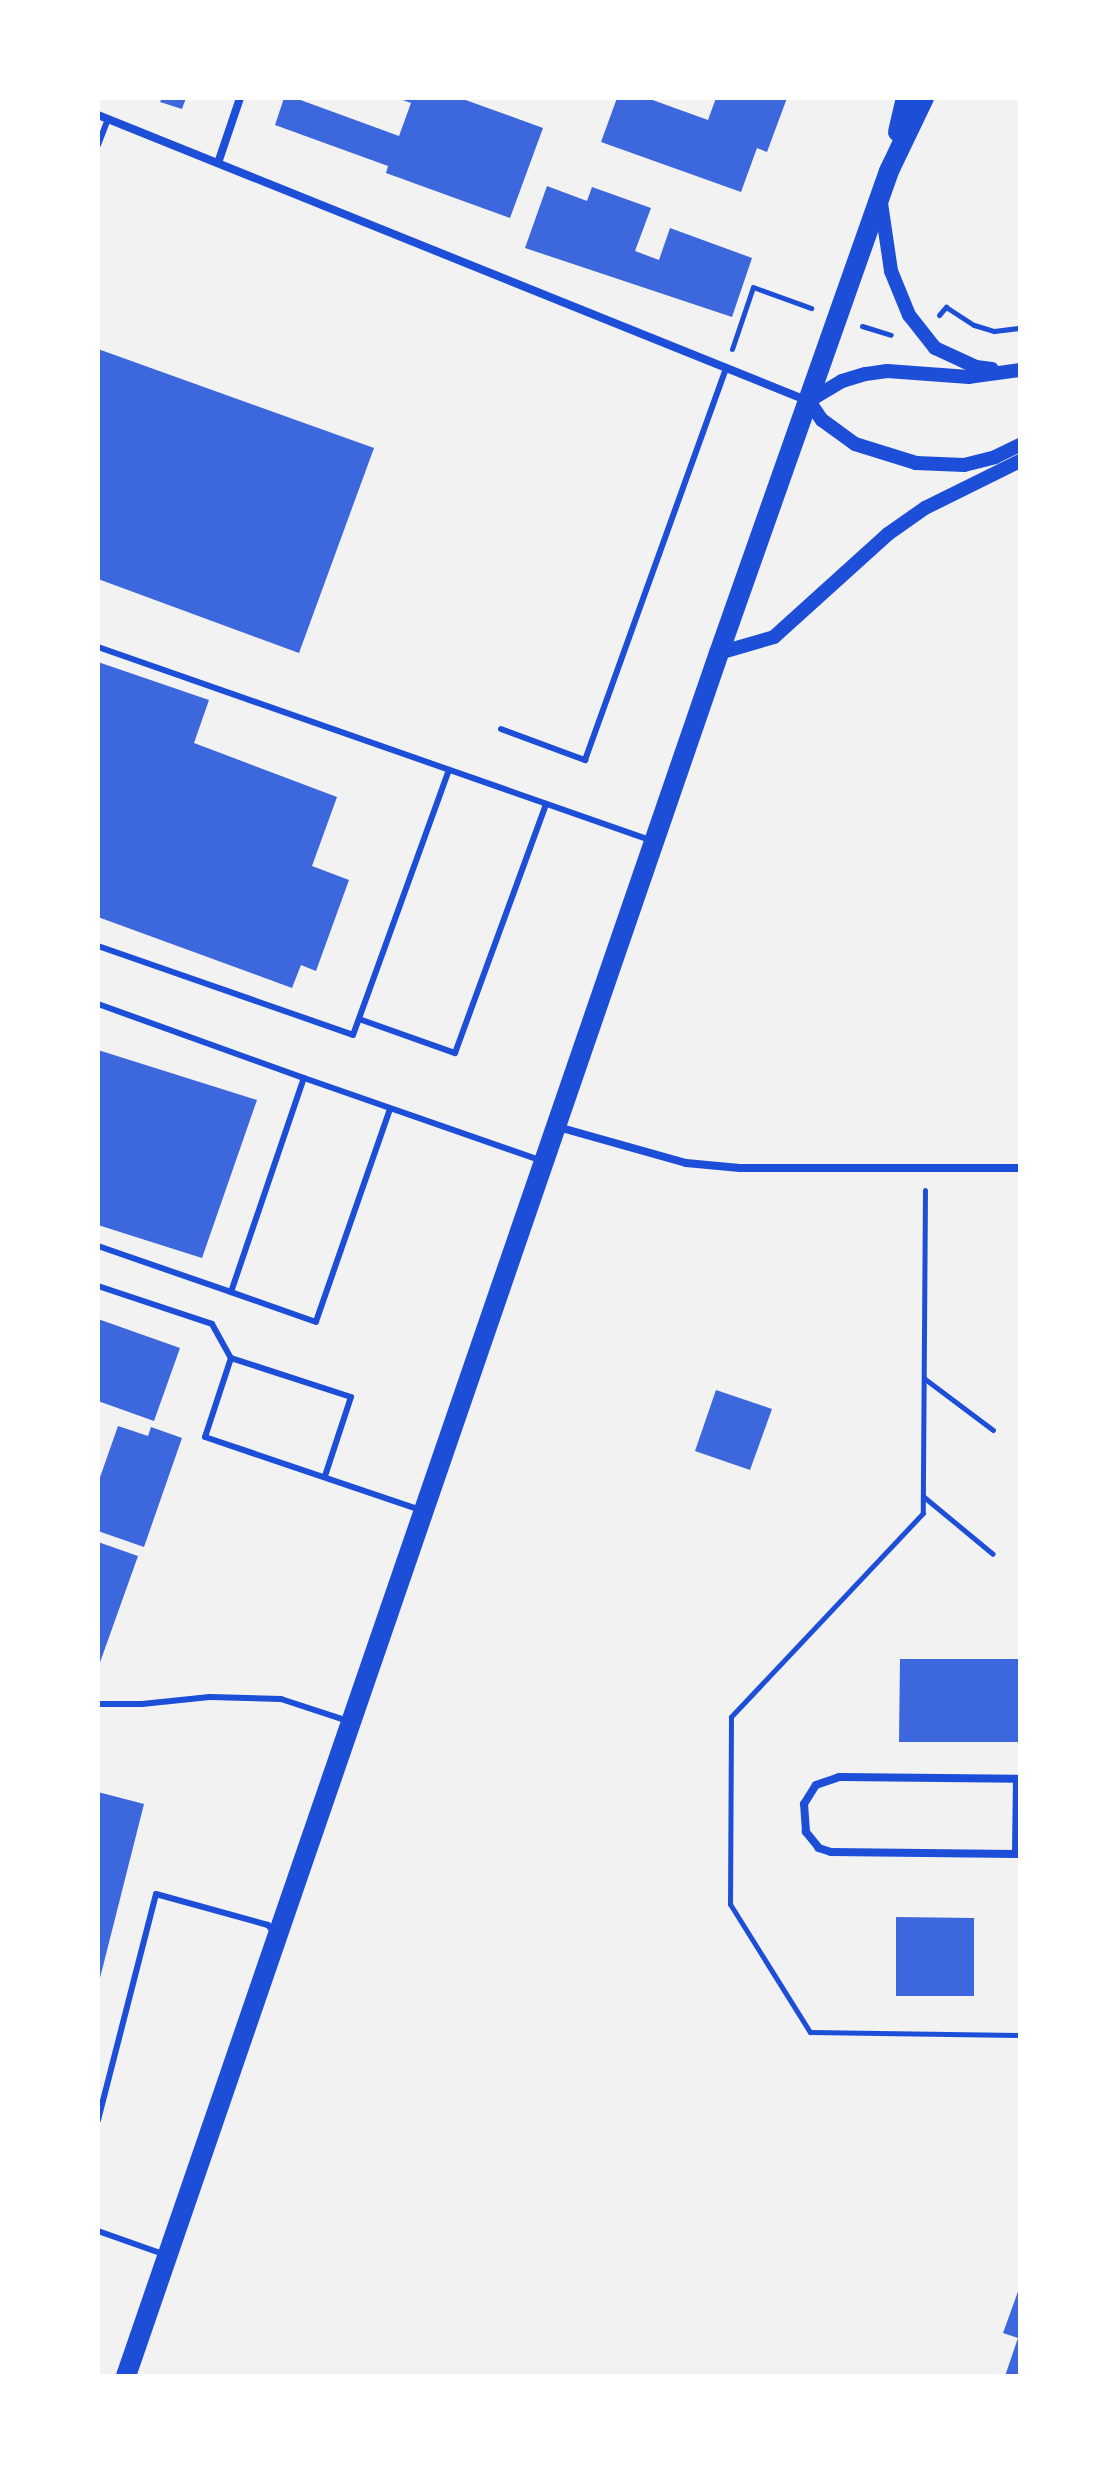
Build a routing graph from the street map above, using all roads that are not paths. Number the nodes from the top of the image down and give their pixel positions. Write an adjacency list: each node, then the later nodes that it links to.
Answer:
1 (240, 98): 7 (street)
2 (906, 98): 8 (main road)
3 (924, 98): 8 (main road)
4 (98, 115): 5 (street)
5 (108, 119): 6 (lane); 7 (street)
6 (98, 145)
7 (218, 163): 10 (street)
8 (889, 171): 9 (main road)
9 (880, 196): 11 (street); 12 (main road)
10 (726, 368): 12 (street); 17 (lane)
11 (1014, 371): 12 (street)
12 (809, 401): 13 (street); 16 (main road)
13 (1020, 445)
14 (1020, 461): 16 (street)
15 (98, 647): 18 (lane)
16 (719, 653): 20 (main road)
17 (501, 729)
18 (449, 770): 19 (lane); 23 (lane)
19 (546, 804): 20 (lane); 23 (lane)
20 (654, 841): 26 (main road)
21 (98, 946): 23 (lane)
22 (98, 1004): 24 (lane)
23 (359, 1019)
24 (304, 1078): 25 (lane); 31 (lane)
25 (390, 1109): 27 (lane); 31 (lane)
26 (558, 1127): 27 (main road); 28 (street)
27 (545, 1162): 34 (main road)
28 (1020, 1168)
29 (98, 1246): 31 (lane)
30 (98, 1286): 32 (lane)
31 (231, 1292)
32 (231, 1358): 33 (lane); 33 (lane)
33 (325, 1476): 34 (lane)
34 (424, 1511): 36 (main road)
35 (98, 1704): 36 (lane)
36 (352, 1722): 38 (main road)
37 (1018, 1854): 37 (street)
38 (277, 1937): 39 (lane); 41 (main road)
39 (98, 2120)
40 (98, 2231): 41 (lane)
41 (167, 2256): 42 (main road)
42 (126, 2376)

